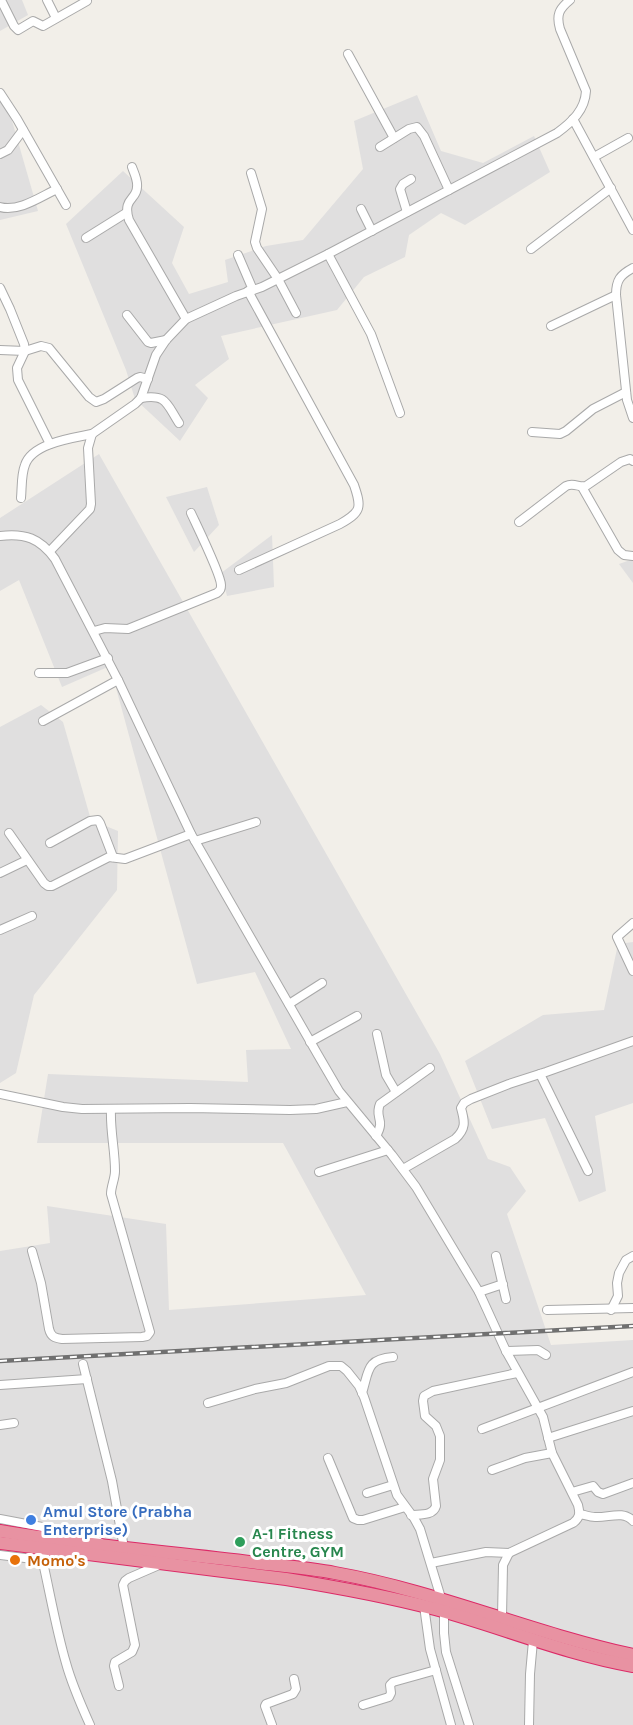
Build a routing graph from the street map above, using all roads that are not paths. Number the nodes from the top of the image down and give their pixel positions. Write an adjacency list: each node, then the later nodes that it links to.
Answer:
1 (1, 0): 5 (street)
2 (47, 0): 5 (street)
3 (570, 0): 8 (street)
4 (87, 1): 5 (street)
5 (56, 18)
6 (348, 54): 10 (street)
7 (0, 93): 9 (street)
8 (573, 119): 14 (street); 20 (street)
9 (23, 130): 13 (street); 19 (street)
10 (394, 138): 12 (street); 20 (street)
11 (628, 138): 14 (street)
12 (380, 147)
13 (0, 154)
14 (594, 158): 18 (street)
15 (132, 167): 26 (street)
16 (251, 173): 34 (street)
17 (411, 179): 25 (street)
18 (611, 188): 24 (street); 30 (street)
19 (57, 189): 21 (street); 22 (street)
20 (449, 190): 25 (street)
21 (66, 205)
22 (0, 207)
23 (361, 209): 28 (street)
24 (629, 210): 27 (street)
25 (408, 212): 28 (street)
26 (126, 213): 29 (street); 40 (street)
27 (633, 230)
28 (372, 231): 31 (street)
29 (86, 238)
30 (531, 249)
31 (328, 254): 34 (street); 48 (street)
32 (238, 255): 36 (street)
33 (633, 268): 37 (street)
34 (278, 279): 36 (street); 38 (street)
35 (0, 288): 44 (street)
36 (251, 291): 40 (street); 62 (street)
37 (616, 295): 41 (street); 46 (street)
38 (296, 313)
39 (127, 315): 42 (street)
40 (186, 319): 42 (street)
41 (551, 326)
42 (166, 340): 45 (street)
43 (0, 350): 44 (street)
44 (25, 351): 45 (street); 53 (street)
45 (148, 379): 47 (street)
46 (626, 393): 49 (street); 51 (street)
47 (141, 398): 50 (street); 52 (street)
48 (400, 413)
49 (633, 418)
50 (179, 423)
51 (532, 432)
52 (92, 434): 53 (street); 60 (street)
53 (50, 444): 56 (street)
54 (633, 461): 55 (street)
55 (582, 487): 58 (street); 61 (street)
56 (21, 498)
57 (191, 513): 63 (street)
58 (519, 522)
59 (0, 536): 60 (street)
60 (50, 551): 63 (street)
61 (633, 556)
62 (238, 570)
63 (94, 631): 64 (street)
64 (108, 658): 65 (street); 66 (street)
65 (39, 674)
66 (118, 680): 67 (street); 70 (street)
67 (43, 721)
68 (256, 822): 70 (street)
69 (9, 833): 73 (street)
70 (193, 837): 72 (street); 80 (street)
71 (50, 843): 72 (street)
72 (113, 857): 73 (street)
73 (27, 860): 74 (street)
74 (0, 873)
75 (32, 916): 77 (street)
76 (633, 923): 78 (street)
77 (0, 930)
78 (633, 971)
79 (322, 983): 80 (street)
80 (289, 1004): 84 (street)
81 (357, 1016): 84 (street)
82 (377, 1034): 87 (street)
83 (633, 1041): 86 (street)
84 (310, 1042): 89 (street)
85 (430, 1068): 87 (street)
86 (540, 1074): 93 (street); 94 (street)
87 (396, 1092): 91 (street)
88 (0, 1094): 90 (street)
89 (347, 1102): 90 (street); 91 (street)
90 (111, 1109): 96 (street)
91 (376, 1136): 92 (street)
92 (388, 1150): 93 (street); 95 (street)
93 (403, 1169): 100 (street)
94 (588, 1171)
95 (319, 1172)
96 (32, 1251)
97 (496, 1256): 99 (street)
98 (633, 1256): 104 (street)
99 (503, 1284): 100 (street); 101 (street)
100 (479, 1292): 105 (street)
101 (506, 1299)
102 (633, 1308): 104 (street)
103 (548, 1310): 104 (street)
104 (611, 1310)
105 (506, 1351): 106 (street); 110 (street)
106 (546, 1355)
107 (393, 1357): 113 (street)
108 (83, 1364): 111 (street)
109 (633, 1372): 115 (street)
110 (517, 1373): 115 (street); 130 (street)
111 (87, 1378): 112 (street); 136 (street)
112 (0, 1385)
113 (362, 1393): 114 (street); 125 (street)
114 (208, 1403)
115 (538, 1409): 119 (street); 120 (street)
116 (633, 1411): 120 (street)
117 (14, 1423): 118 (street)
118 (0, 1425)
119 (482, 1429)
120 (548, 1438): 121 (street)
121 (552, 1453): 123 (street); 126 (street)
122 (328, 1458): 128 (street)
123 (492, 1470)
124 (633, 1483): 126 (street)
125 (393, 1485): 127 (street); 128 (street)
126 (572, 1492): 129 (street)
127 (368, 1493)
128 (405, 1507): 130 (street)
129 (580, 1514): 132 (street); 137 (street)
130 (411, 1515): 140 (street)
131 (0, 1519): 135 (street)
132 (633, 1521)
133 (0, 1531): 135 (highway)
134 (0, 1544): 138 (highway)
135 (107, 1546): 136 (highway)
136 (124, 1548): 142 (highway)
137 (509, 1553): 140 (street); 145 (street)
138 (48, 1554): 139 (street); 141 (highway); 153 (street)
139 (0, 1555)
140 (431, 1563): 142 (street)
141 (160, 1564): 143 (highway); 151 (street)
142 (441, 1598): 145 (highway)
143 (424, 1606): 144 (highway); 149 (street)
144 (444, 1612): 146 (highway); 156 (street)
145 (502, 1617): 147 (highway)
146 (533, 1641): 148 (highway); 157 (street)
147 (633, 1655)
148 (633, 1666)
149 (436, 1670): 152 (street); 155 (street)
150 (294, 1679): 154 (street)
151 (118, 1686)
152 (363, 1705)
153 (90, 1725)
154 (272, 1725)
155 (451, 1725)
156 (469, 1725)
157 (530, 1725)

